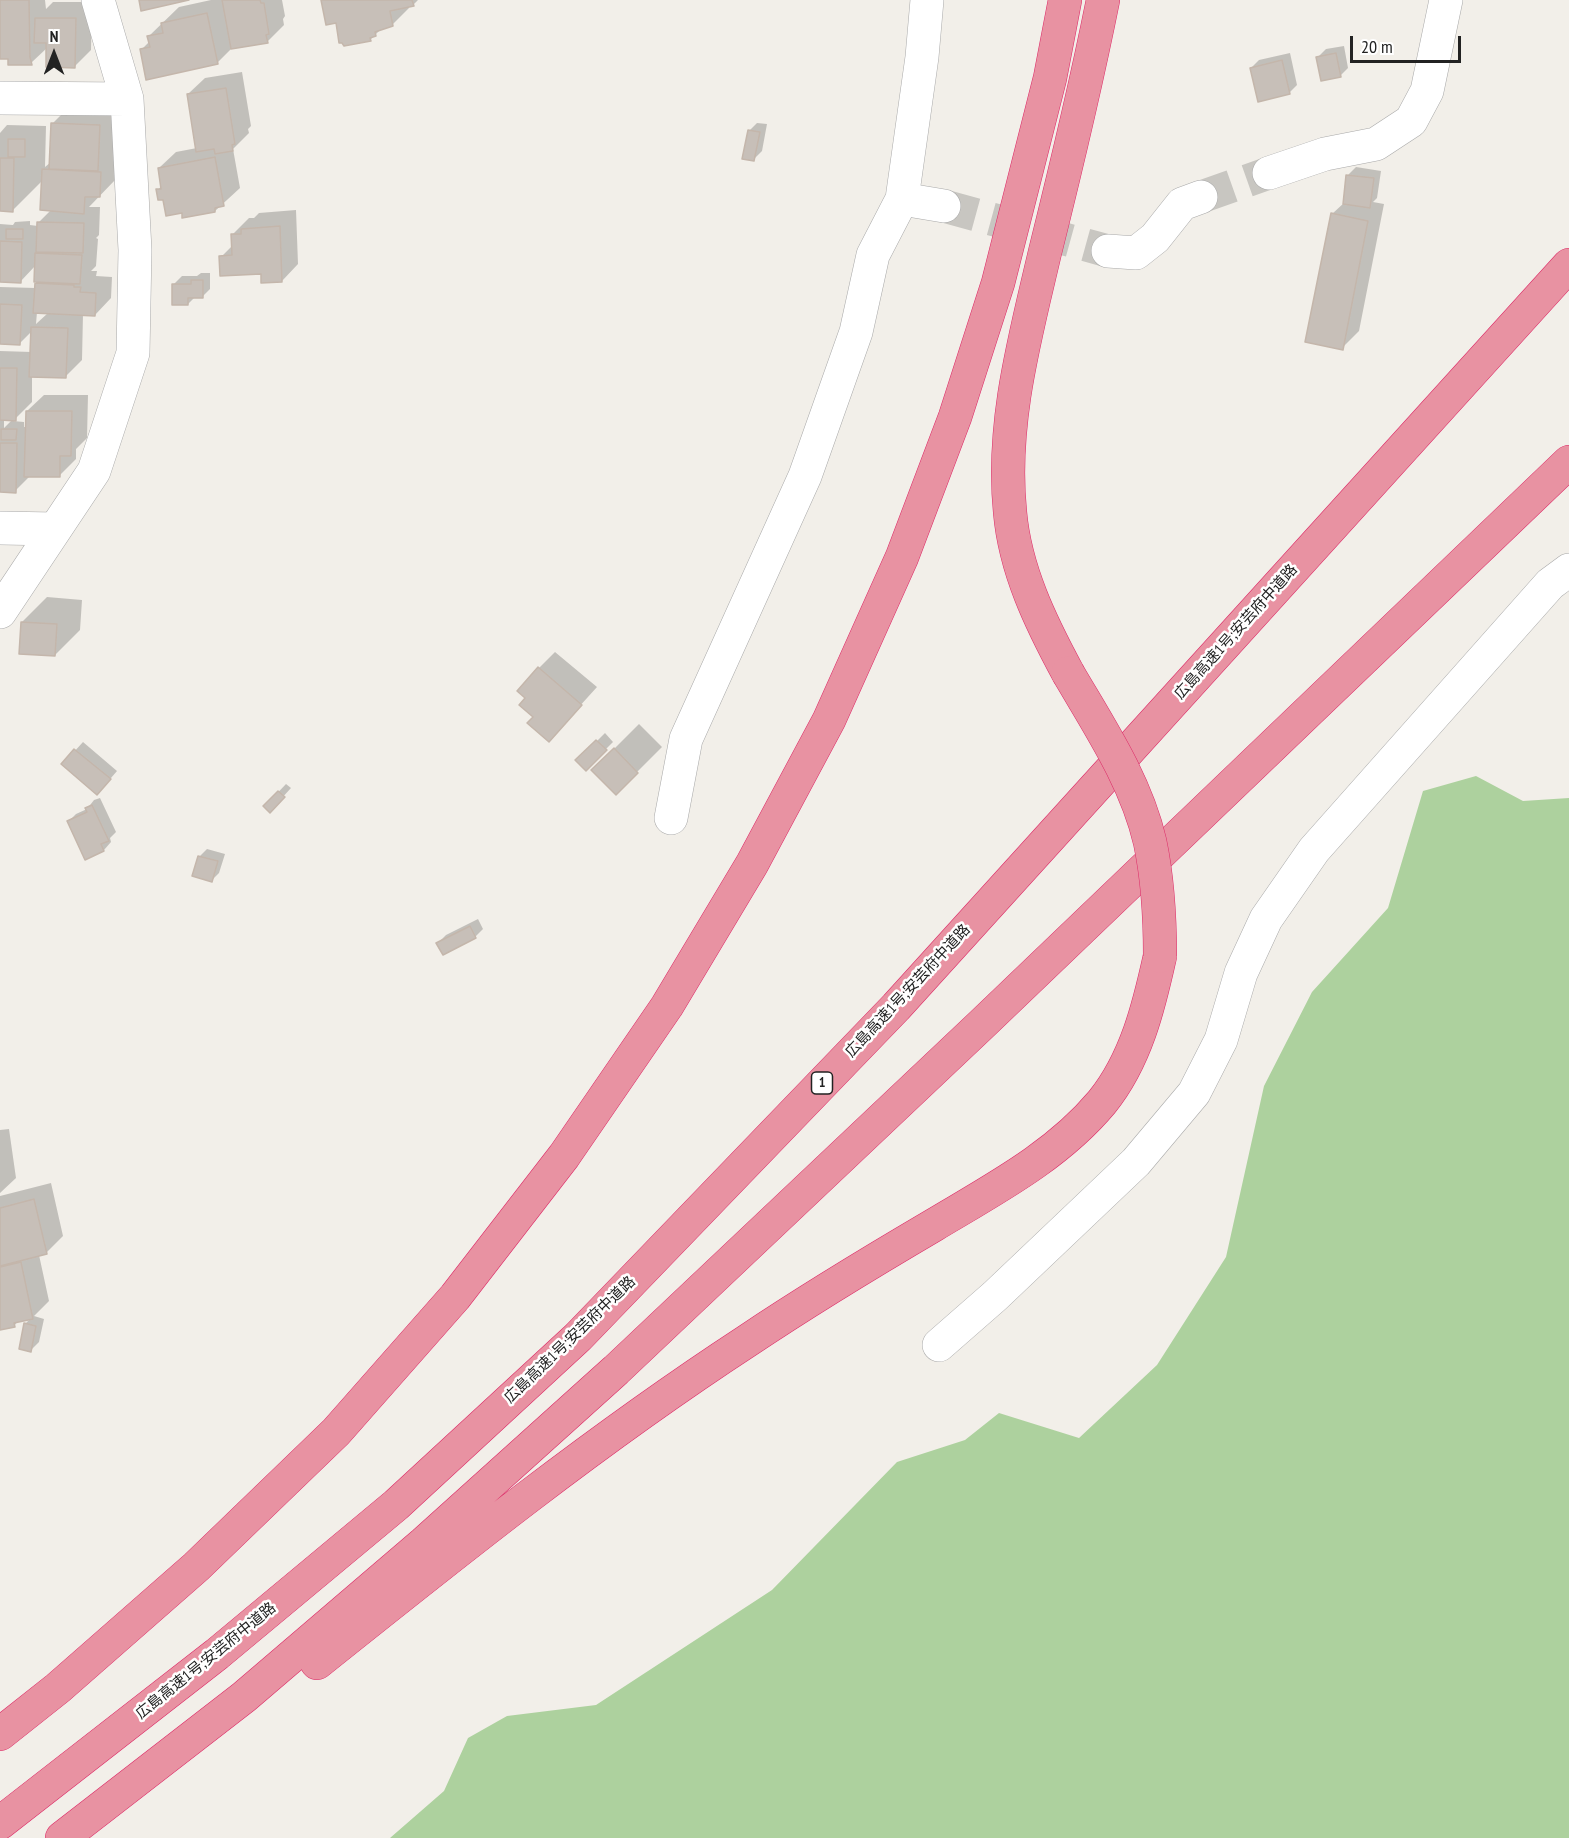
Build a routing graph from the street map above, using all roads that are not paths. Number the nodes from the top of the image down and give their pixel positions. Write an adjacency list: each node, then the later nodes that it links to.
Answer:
1 (98, 0): 7 (street)
2 (927, 0): 10 (street)
3 (1065, 0): 21 (highway)
4 (1104, 0): 24 (highway, bridge)
5 (1446, 0): 8 (street)
6 (0, 98): 7 (street)
7 (127, 99): 16 (street)
8 (1269, 173)
9 (1201, 197): 12 (street)
10 (902, 199): 11 (street); 19 (street)
11 (944, 206)
12 (1108, 251)
13 (1569, 265): 22 (highway, 広島高速1号;安芸府中道路 / 1)
14 (1569, 462): 23 (highway)
15 (0, 528): 16 (street)
16 (55, 529): 18 (street)
17 (1569, 570): 20 (street)
18 (0, 612)
19 (671, 818)
20 (939, 1345)
21 (0, 1734)
22 (0, 1823)
23 (62, 1838)
24 (89, 1838)

